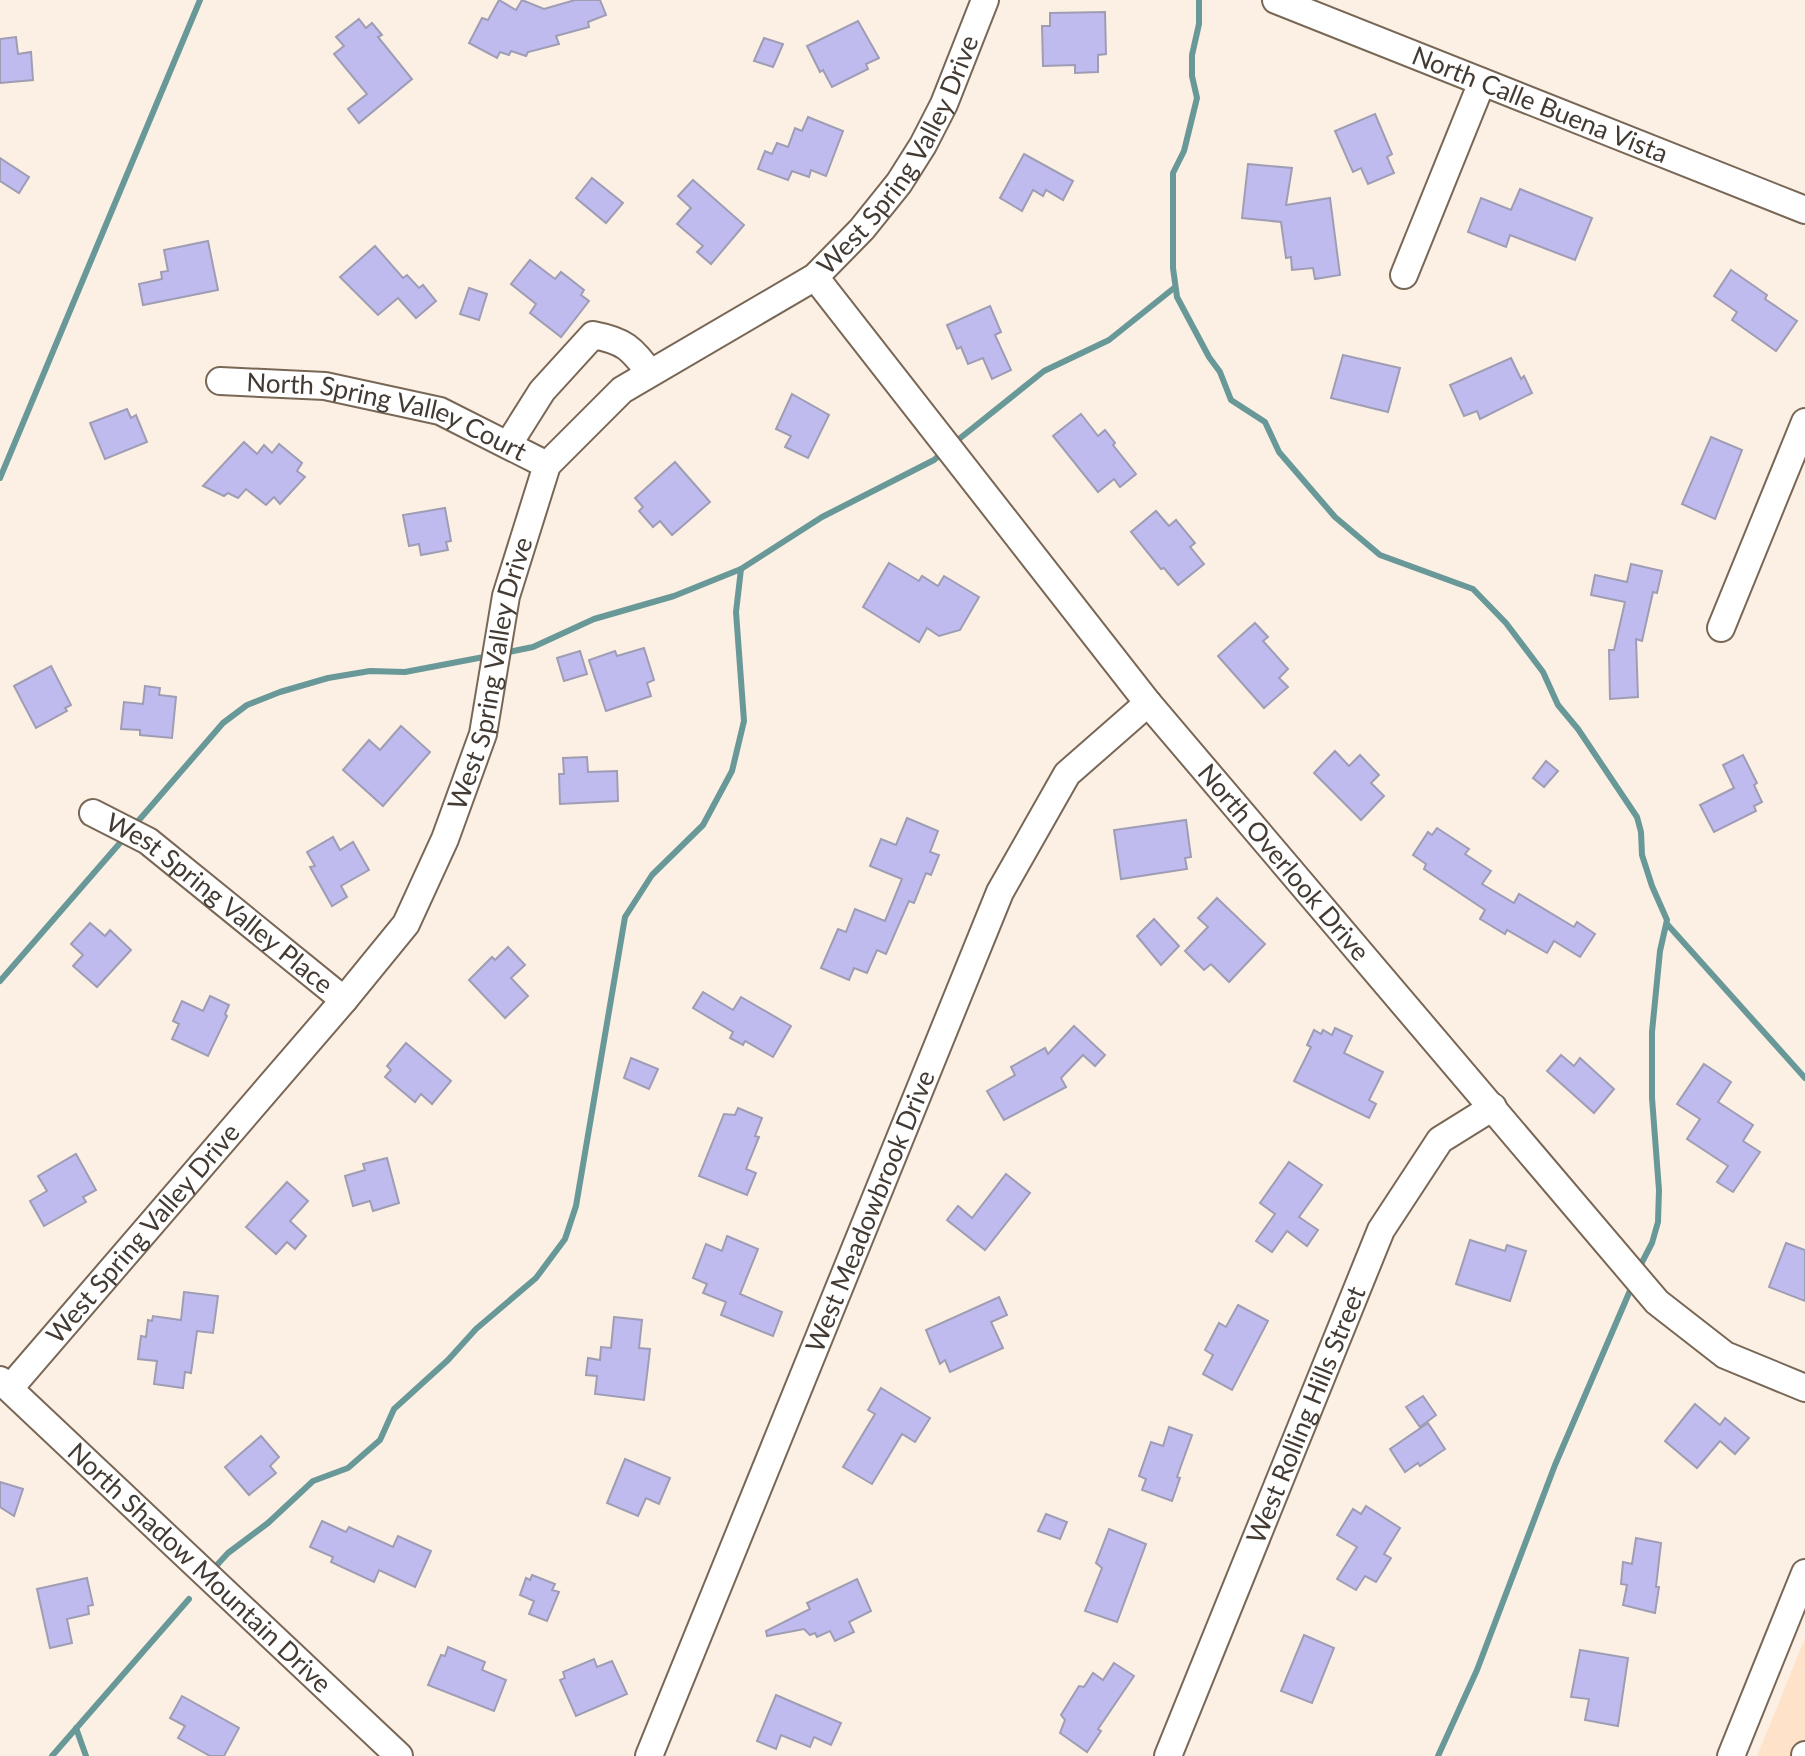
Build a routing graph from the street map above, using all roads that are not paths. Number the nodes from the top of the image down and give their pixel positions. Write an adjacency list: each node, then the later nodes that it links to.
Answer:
1 (985, 0): 6 (street, West Spring Valley Drive)
2 (1276, 0): 3 (street, North Calle Buena Vista)
3 (1482, 82): 4 (street, North Calle Buena Vista); 5 (street)
4 (1805, 210)
5 (1404, 275)
6 (815, 277): 7 (street, West Spring Valley Drive); 13 (street, North Overlook Drive)
7 (650, 373): 10 (street); 11 (street, West Spring Valley Drive)
8 (220, 381): 10 (street, North Spring Valley Court)
9 (1805, 422): 12 (street)
10 (508, 445): 11 (street, North Spring Valley Court)
11 (547, 465): 15 (street, West Spring Valley Drive)
12 (1721, 628)
13 (1148, 703): 16 (street, North Overlook Drive); 21 (street, West Meadowbrook Drive)
14 (93, 813): 15 (street, West Spring Valley Place)
15 (344, 1000): 17 (street, West Spring Valley Drive)
16 (1493, 1107): 18 (street, North Overlook Drive); 22 (street, West Rolling Hills Street)
17 (5, 1384): 20 (street, North Shadow Mountain Drive)
18 (1805, 1388)
19 (1805, 1573): 23 (street)
20 (399, 1756)
21 (649, 1756)
22 (1168, 1756)
23 (1731, 1756)

